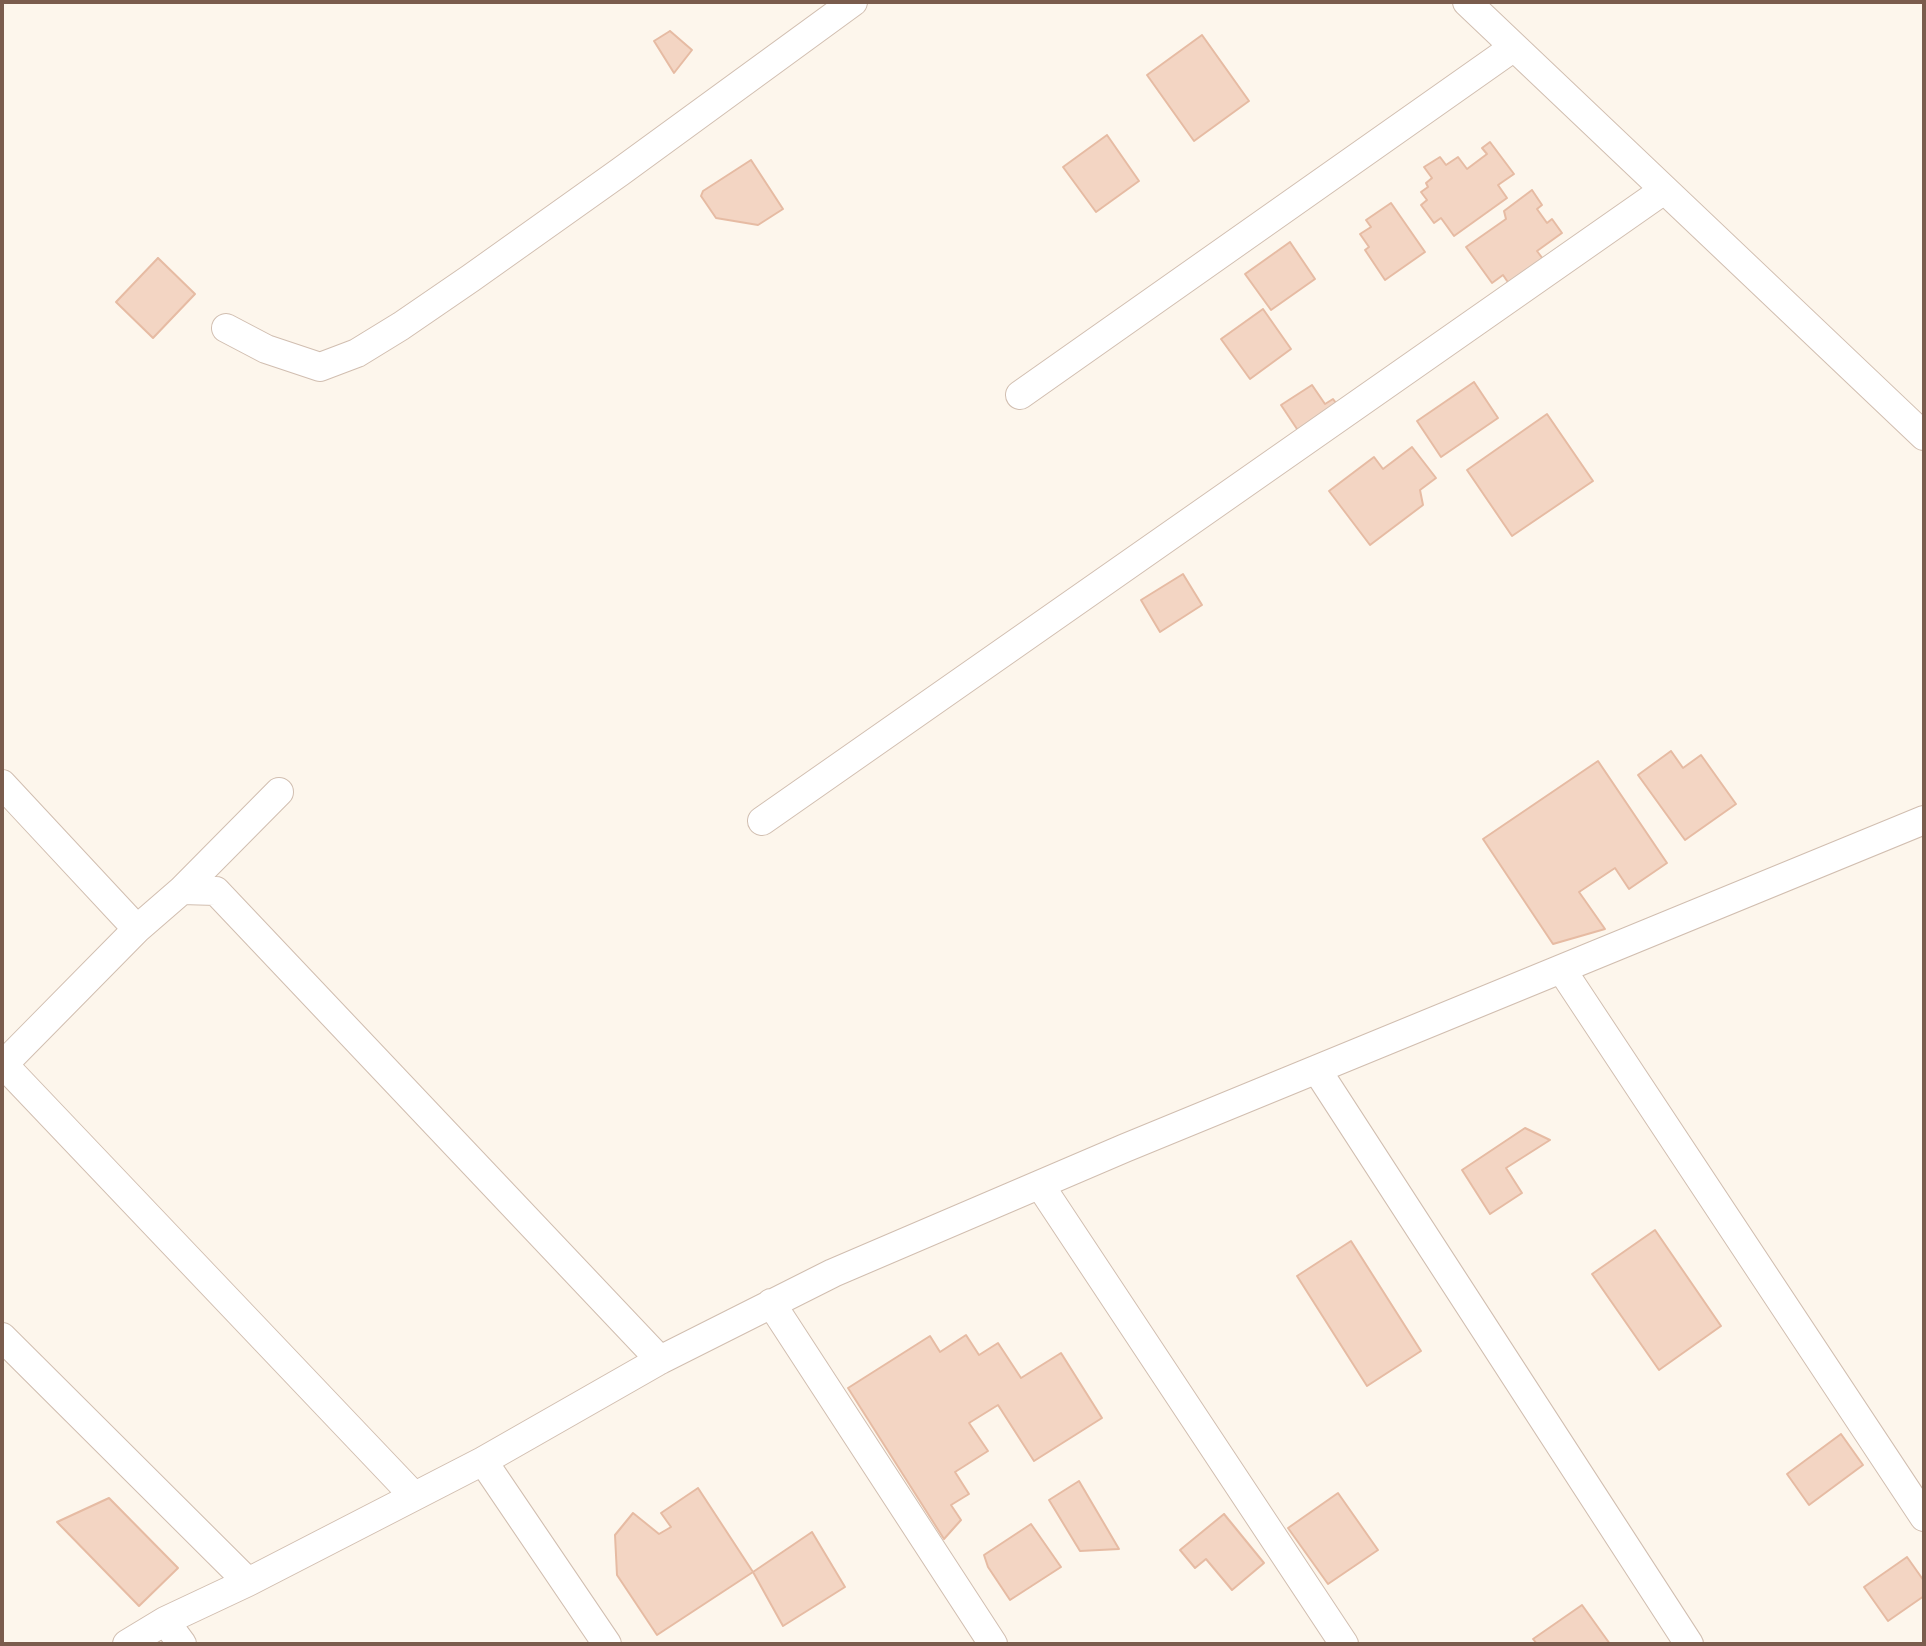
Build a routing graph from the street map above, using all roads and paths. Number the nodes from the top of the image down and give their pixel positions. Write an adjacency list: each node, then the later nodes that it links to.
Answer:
1 (853, 2): 5 (street)
2 (1467, 2): 3 (street)
3 (1514, 47): 4 (street); 6 (street)
4 (1664, 190): 7 (street); 11 (street)
5 (226, 328)
6 (1020, 395)
7 (1924, 436)
8 (2, 784): 13 (street)
9 (279, 792): 12 (street)
10 (1924, 820): 14 (street)
11 (762, 821)
12 (182, 890): 13 (street); 20 (street)
13 (137, 929): 15 (street)
14 (1562, 970): 16 (street); 23 (street)
15 (3, 1066): 22 (street)
16 (1317, 1070): 17 (street); 31 (street)
17 (1040, 1185): 18 (street); 30 (street)
18 (771, 1303): 20 (street); 29 (street)
19 (2, 1337): 24 (street)
20 (660, 1360): 21 (street)
21 (483, 1461): 22 (street); 28 (street)
22 (414, 1496): 24 (street)
23 (1924, 1517)
24 (248, 1582): 25 (street)
25 (165, 1621): 26 (street); 27 (street)
26 (127, 1644)
27 (182, 1644)
28 (607, 1644)
29 (993, 1644)
30 (1344, 1644)
31 (1689, 1644)

